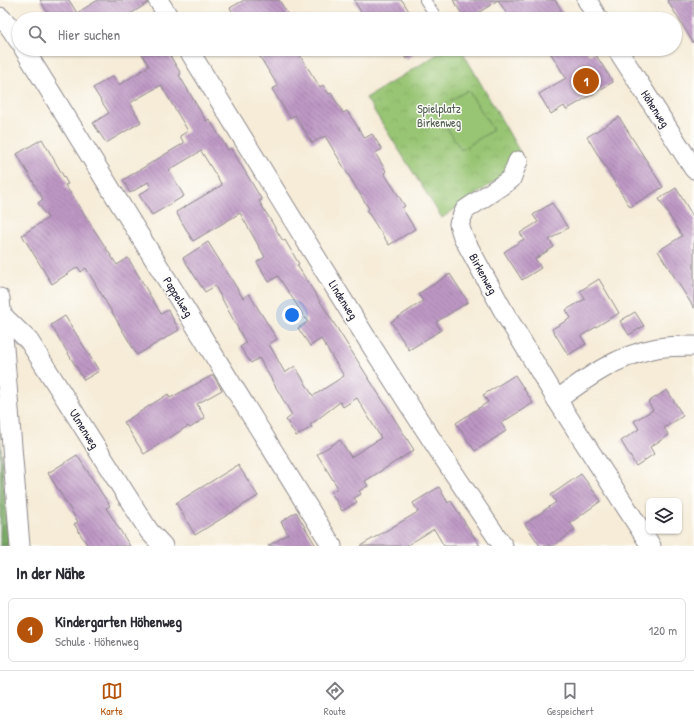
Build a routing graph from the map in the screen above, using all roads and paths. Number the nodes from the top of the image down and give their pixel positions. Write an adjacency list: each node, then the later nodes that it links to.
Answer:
1 (158, 0): 4 (street)
2 (425, 0): 5 (lane)
3 (586, 0): 6 (street)
4 (166, 12)
5 (432, 12)
6 (594, 12)
7 (0, 17): 8 (street)
8 (12, 30)
9 (28, 56): 19 (street, Pappelweg)
10 (192, 56): 20 (street, Lindenweg)
11 (621, 56): 13 (street, Höhenweg)
12 (518, 161): 16 (street, Birkenweg)
13 (694, 169)
14 (0, 306): 17 (street); 18 (street, Ulmenweg)
15 (694, 346): 16 (street)
16 (557, 400): 21 (street, Birkenweg)
17 (20, 546)
18 (163, 546)
19 (332, 546)
20 (503, 546)
21 (651, 546)

